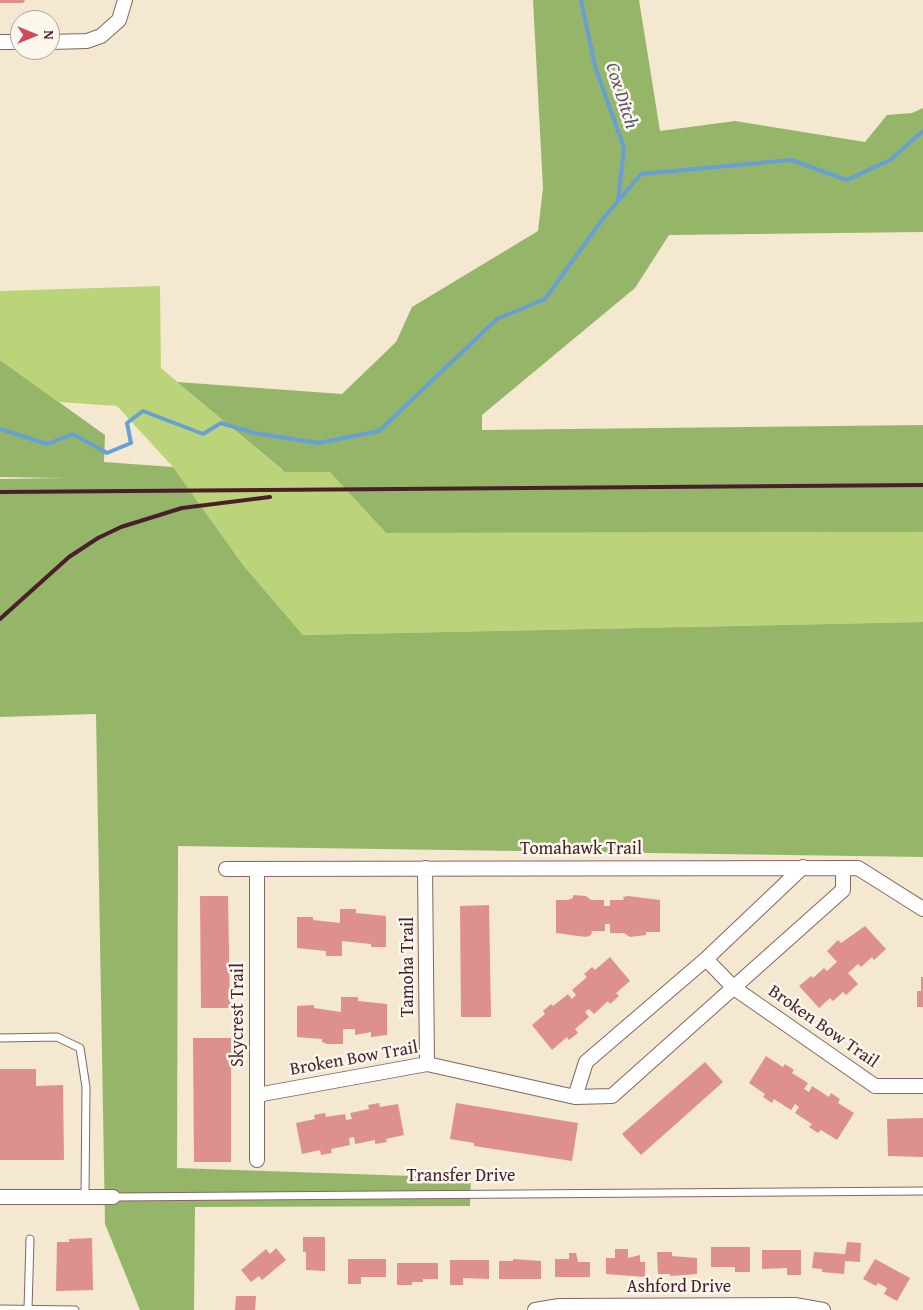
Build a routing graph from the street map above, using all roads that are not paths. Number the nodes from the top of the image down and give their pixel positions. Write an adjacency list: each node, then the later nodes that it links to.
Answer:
1 (125, 0): 2 (street)
2 (60, 42)
3 (803, 867): 4 (street, Tomahawk Trail); 5 (street, Tomahawk Trail); 9 (street)
4 (426, 868): 7 (street, Tomahawk Trail); 12 (street, Tamoha Trail)
5 (843, 868): 8 (street, Tomahawk Trail); 10 (street, Broken Bow Trail)
6 (226, 869): 7 (street, Tomahawk Trail)
7 (257, 869): 14 (street, Skycrest Trail)
8 (923, 909)
9 (706, 959): 10 (street, Broken Bow Trail); 15 (street)
10 (734, 988): 13 (street, Broken Bow Trail); 15 (street, Broken Bow Trail)
11 (0, 1038): 19 (lane)
12 (427, 1064): 14 (street, Broken Bow Trail); 15 (street, Broken Bow Trail)
13 (923, 1086)
14 (257, 1095): 16 (street, Skycrest Trail)
15 (575, 1097)
16 (257, 1160)
17 (923, 1192): 20 (lane, Transfer Drive)
18 (0, 1197): 19 (street, Transfer Drive)
19 (85, 1197): 20 (street, Transfer Drive)
20 (114, 1197)
21 (30, 1239): 23 (lane)
22 (0, 1309): 23 (lane)
23 (28, 1309): 24 (lane)
24 (75, 1310)
25 (535, 1310): 26 (street, Ashford Drive)
26 (823, 1310)

